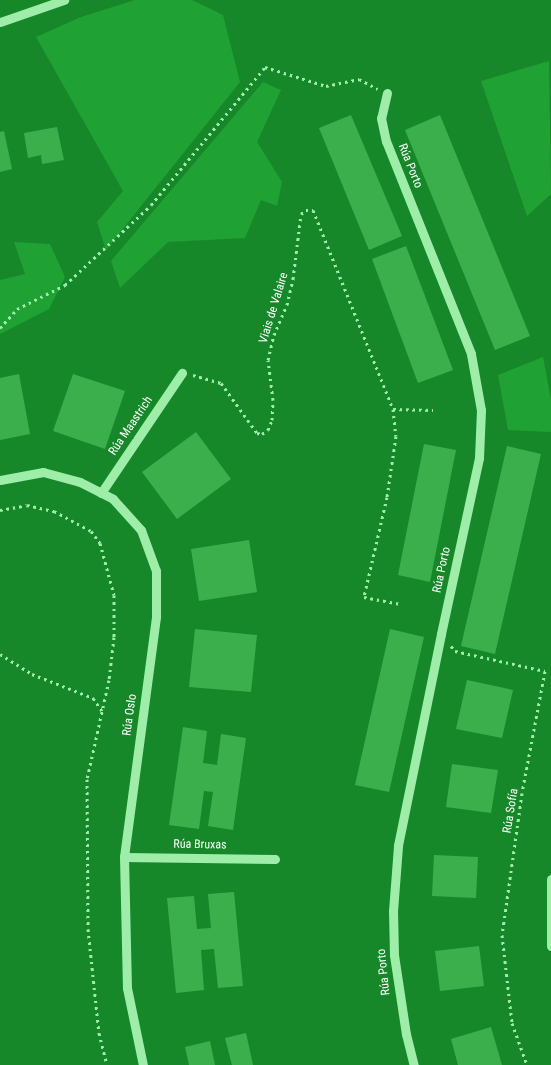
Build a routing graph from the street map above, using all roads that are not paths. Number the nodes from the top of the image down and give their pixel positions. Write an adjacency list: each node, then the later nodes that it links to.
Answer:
1 (64, 0): 2 (street)
2 (0, 22)
3 (387, 93): 12 (street, Rúa Porto)
4 (182, 373): 6 (street, Rúa Maastrich)
5 (0, 480): 6 (street, Rúa Oslo)
6 (101, 493): 7 (street, Rúa Oslo)
7 (124, 857): 8 (street, Rúa Bruxas); 11 (street, Rúa Oslo)
8 (275, 859)
9 (551, 879): 10 (street)
10 (551, 946)
11 (143, 1065)
12 (414, 1065)

